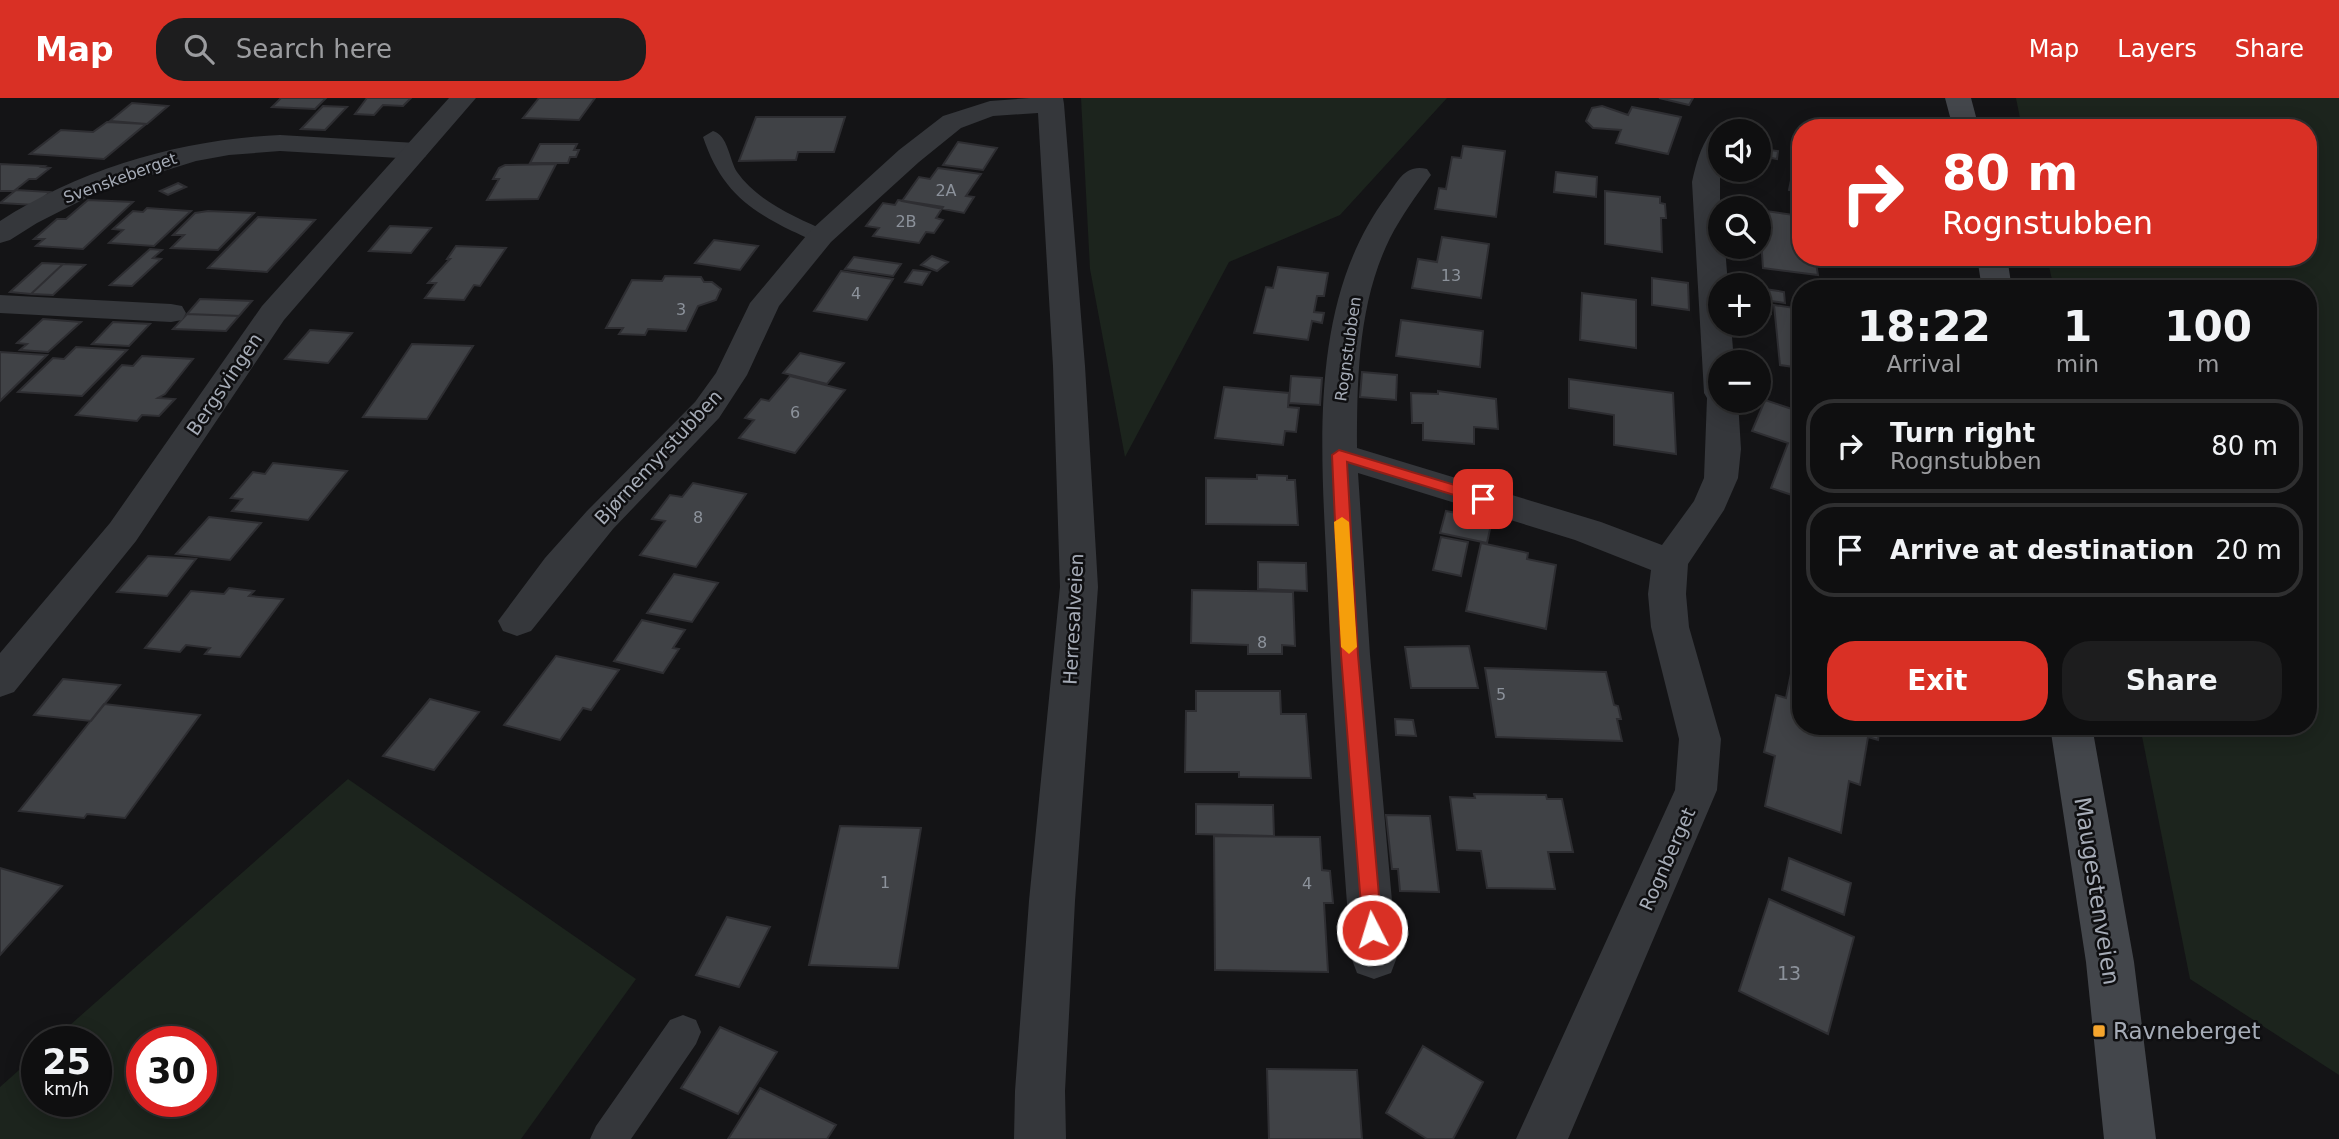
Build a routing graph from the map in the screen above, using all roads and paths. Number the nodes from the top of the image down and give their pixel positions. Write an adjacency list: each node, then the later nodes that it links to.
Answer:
1 (463, 98): 6 (street, Bergsvingen)
2 (1958, 98): 4 (main road)
3 (1050, 101): 10 (street, Bjørnemyrstubben); 23 (street, Herresalveien)
4 (1963, 119)
5 (713, 137): 10 (lane)
6 (416, 151): 9 (street, Svenskeberget); 18 (street, Bergsvingen)
7 (1708, 173): 13 (street)
8 (1417, 175): 15 (street, Rognstubben)
9 (0, 234)
10 (821, 236): 17 (street, Bjørnemyrstubben)
11 (0, 304): 12 (street)
12 (171, 313)
13 (1717, 350)
14 (1721, 413): 16 (street, Rognberget)
15 (1339, 455): 16 (street); 20 (street, Rognstubben)
16 (1670, 562): 24 (street, Rognberget)
17 (517, 621)
18 (0, 681)
19 (2072, 735): 25 (main road, Maugestenveien)
20 (1374, 957)
21 (683, 1032): 22 (lane)
22 (609, 1139)
23 (1040, 1139)
24 (1542, 1139)
25 (2130, 1139)

